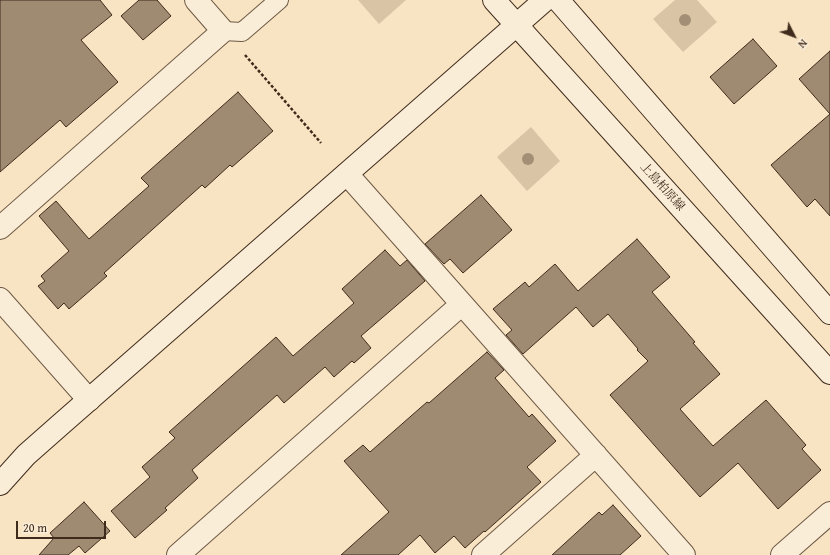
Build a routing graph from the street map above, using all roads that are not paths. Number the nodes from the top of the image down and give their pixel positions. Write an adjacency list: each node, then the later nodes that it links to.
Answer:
1 (196, 0): 7 (street)
2 (279, 0): 7 (lane)
3 (494, 0): 6 (street, 上島柏原線)
4 (545, 0): 6 (street)
5 (558, 0): 12 (street)
6 (516, 25): 8 (street); 13 (street, 上島柏原線)
7 (223, 31): 9 (street)
8 (347, 174): 11 (street); 14 (street)
9 (0, 228)
10 (0, 299): 14 (street)
11 (462, 304): 15 (street); 18 (street)
12 (830, 313)
13 (830, 373)
14 (89, 400): 16 (street)
15 (596, 455): 19 (street); 20 (street)
16 (0, 484)
17 (830, 513): 21 (street)
18 (178, 555)
19 (483, 555)
20 (684, 555)
21 (782, 555)

